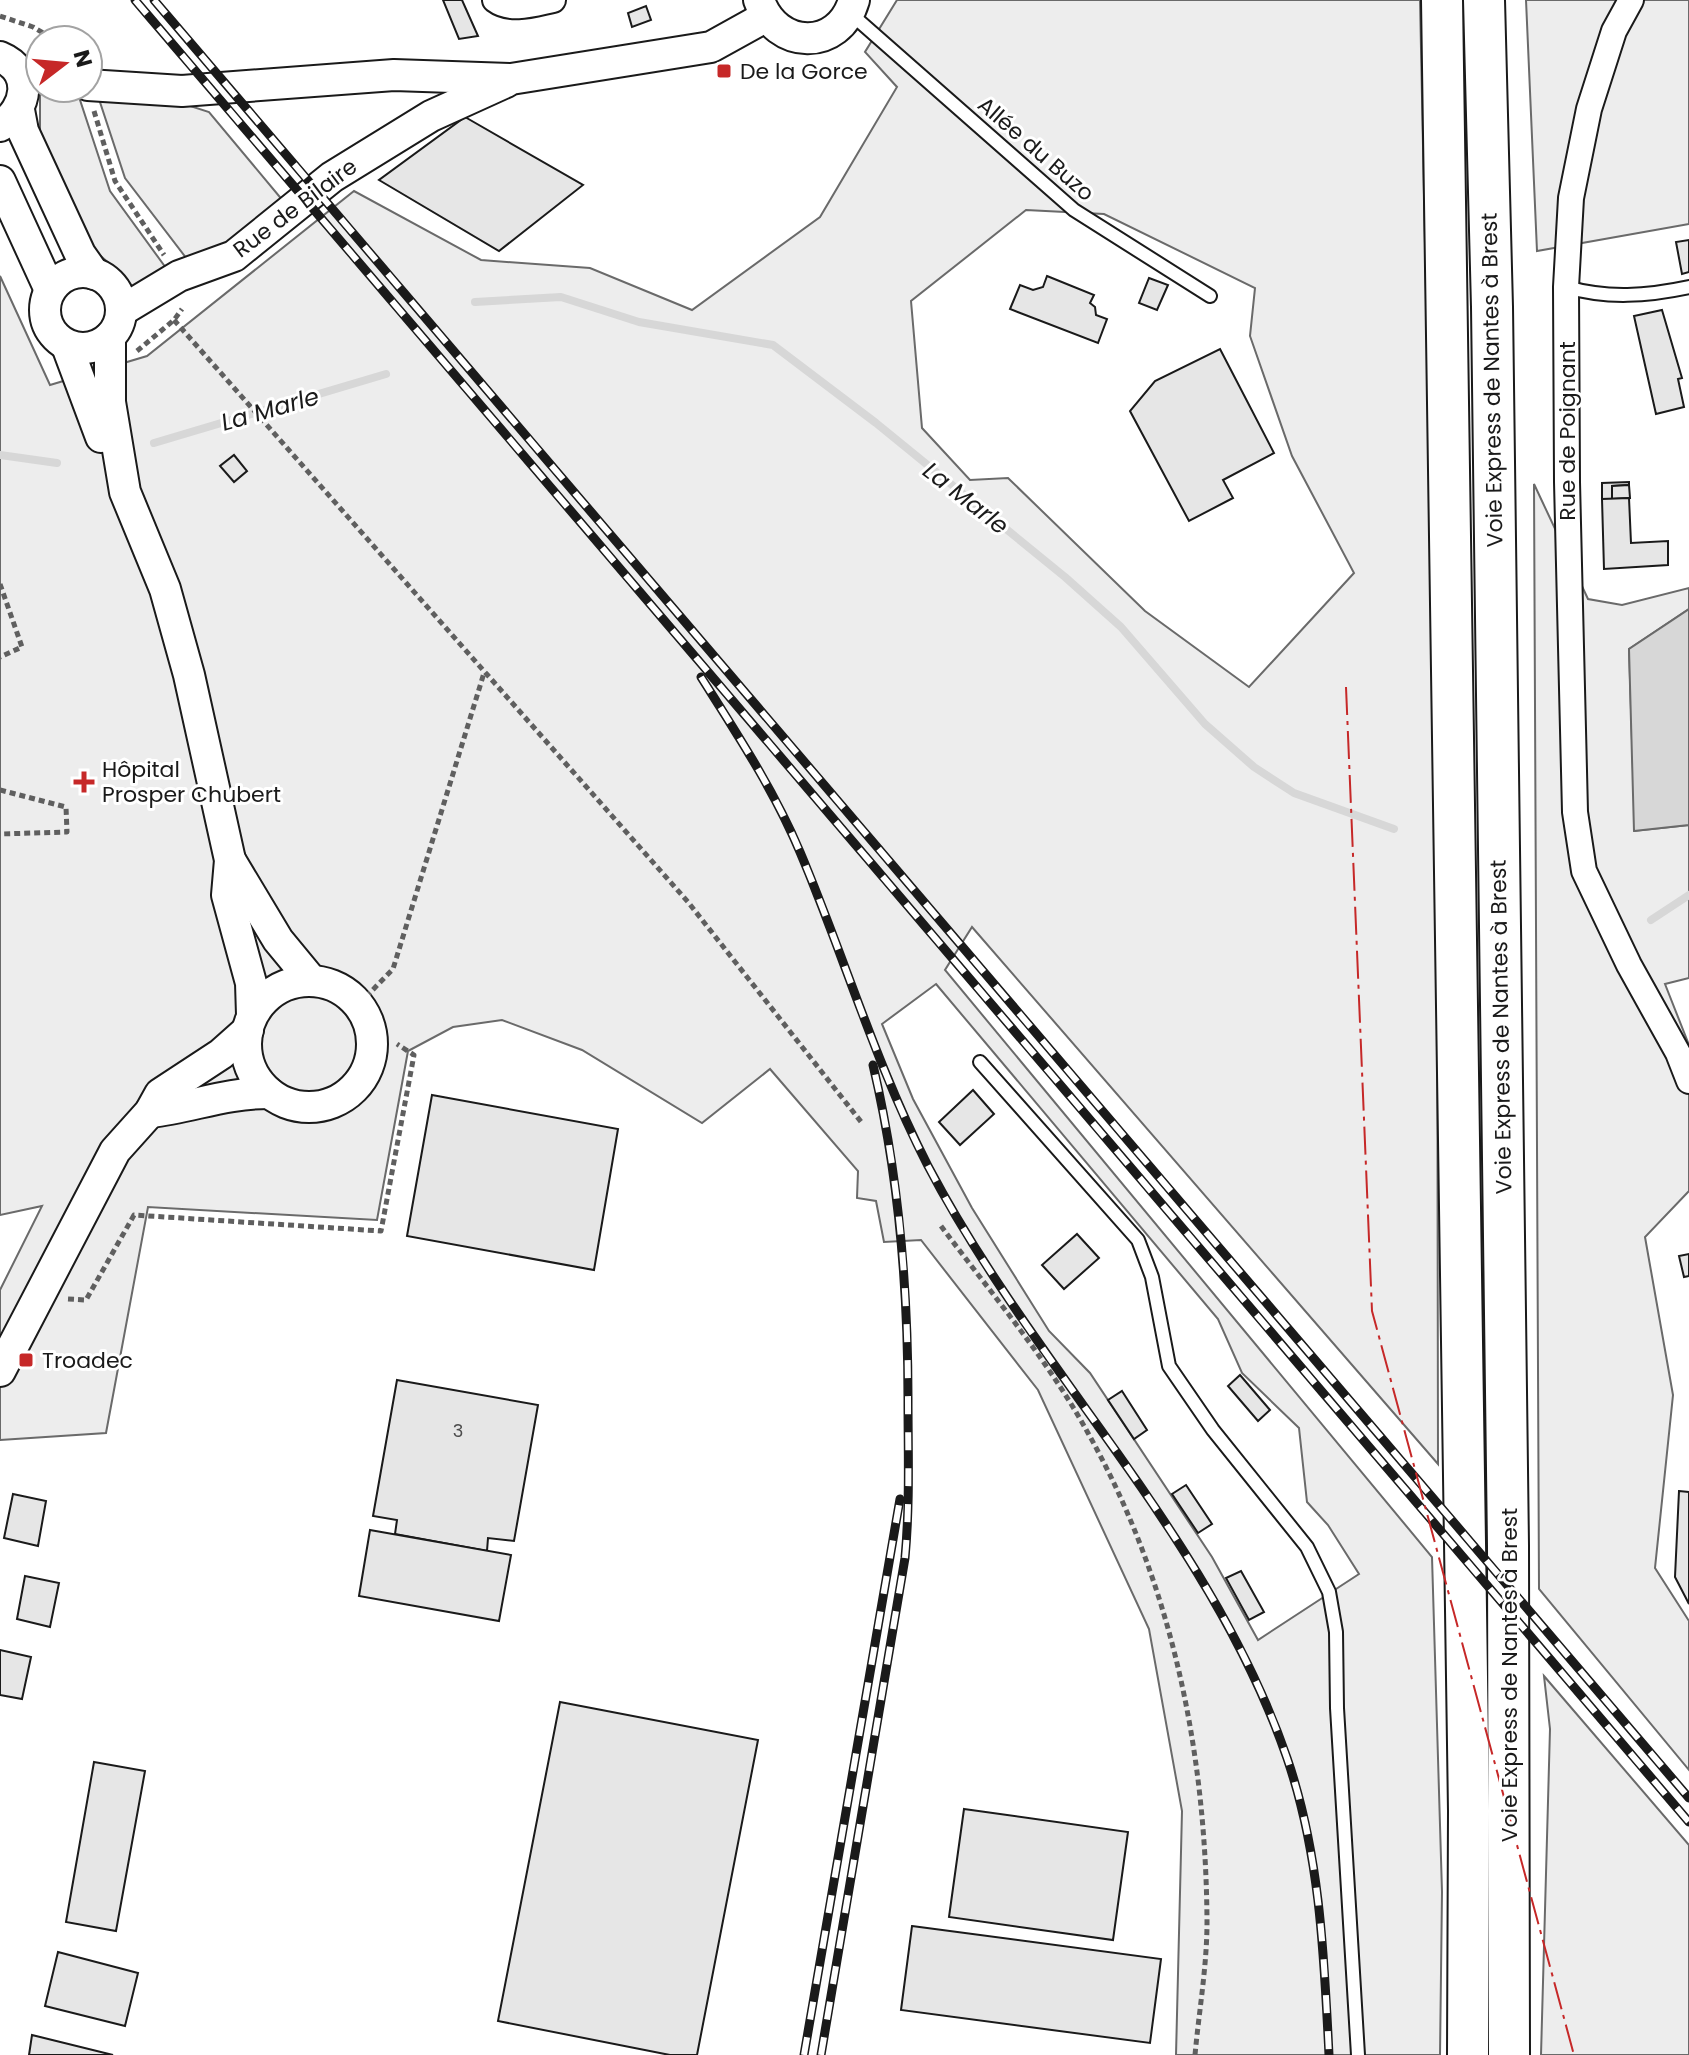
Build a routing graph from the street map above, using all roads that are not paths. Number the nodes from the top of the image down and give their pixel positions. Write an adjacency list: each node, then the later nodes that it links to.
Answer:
1 (495, 0): 2 (street)
2 (553, 0)
3 (1442, 0): 30 (highway, Voie Express de Nantes à Brest)
4 (1484, 0): 31 (highway, Voie Express de Nantes à Brest)
5 (1631, 0): 14 (street, Rue de Poignant)
6 (852, 7): 7 (street); 17 (lane, Allée du Buzo)
7 (762, 8): 9 (street, Rue de Bilaire)
8 (20, 71): 11 (street)
9 (511, 79): 10 (street, Rue de Bilaire); 18 (street, Rue de Bilaire)
10 (104, 87)
11 (10, 118): 13 (street)
12 (0, 181): 16 (street)
13 (94, 274): 16 (street); 18 (street)
14 (1566, 287): 15 (lane); 25 (street, Rue de Poignant)
15 (1689, 287)
16 (50, 290): 19 (street)
17 (1210, 296)
18 (121, 334): 19 (street); 20 (street)
19 (67, 346): 20 (street)
20 (125, 492): 21 (street)
21 (230, 860): 22 (street); 23 (street)
22 (311, 980): 23 (street); 26 (street)
23 (250, 1023): 26 (street); 27 (street)
24 (980, 1062): 29 (lane)
25 (1689, 1081)
26 (269, 1093): 27 (street)
27 (150, 1112): 28 (street)
28 (0, 1371)
29 (1358, 2055)
30 (1468, 2055)
31 (1509, 2055)

